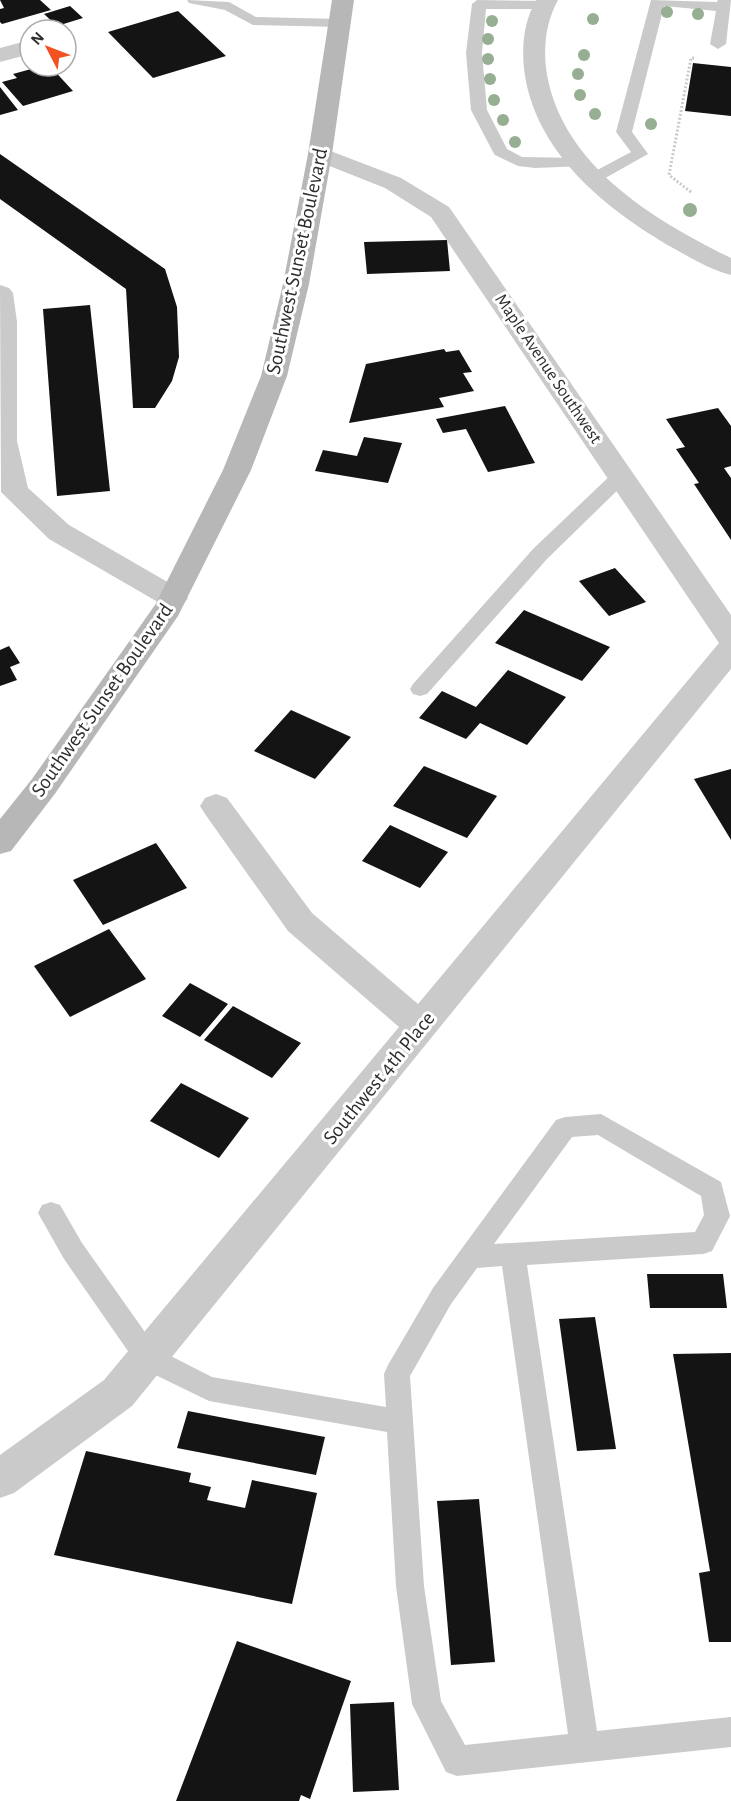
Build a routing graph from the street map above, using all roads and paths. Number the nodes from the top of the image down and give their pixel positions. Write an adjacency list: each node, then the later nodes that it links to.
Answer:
1 (194, 0): 4 (lane)
2 (545, 2): 10 (street); 10 (lane)
3 (724, 3): 5 (lane); 10 (lane)
4 (341, 11): 9 (main road, Southwest Sunset Boulevard)
5 (718, 44)
6 (18, 50): 7 (street)
7 (0, 55)
8 (701, 59): 11 (path)
9 (320, 154): 14 (street, Maple Avenue Southwest); 15 (main road, Southwest Sunset Boulevard)
10 (587, 171): 12 (street)
11 (691, 192)
12 (731, 268)
13 (0, 293): 15 (street)
14 (621, 476): 16 (street, Maple Avenue Southwest); 18 (lane)
15 (173, 598): 20 (main road, Southwest Sunset Boulevard)
16 (731, 637)
17 (731, 649): 21 (street, Southwest 4th Place)
18 (420, 689)
19 (216, 806): 21 (street)
20 (0, 842)
21 (422, 1027): 25 (street, Southwest 4th Place)
22 (51, 1214): 25 (lane)
23 (513, 1255): 24 (lane); 24 (lane); 29 (lane)
24 (470, 1257): 26 (lane)
25 (148, 1358): 26 (lane); 27 (street, Southwest 4th Place)
26 (400, 1422): 29 (lane)
27 (0, 1479)
28 (731, 1732): 29 (lane)
29 (585, 1748)

